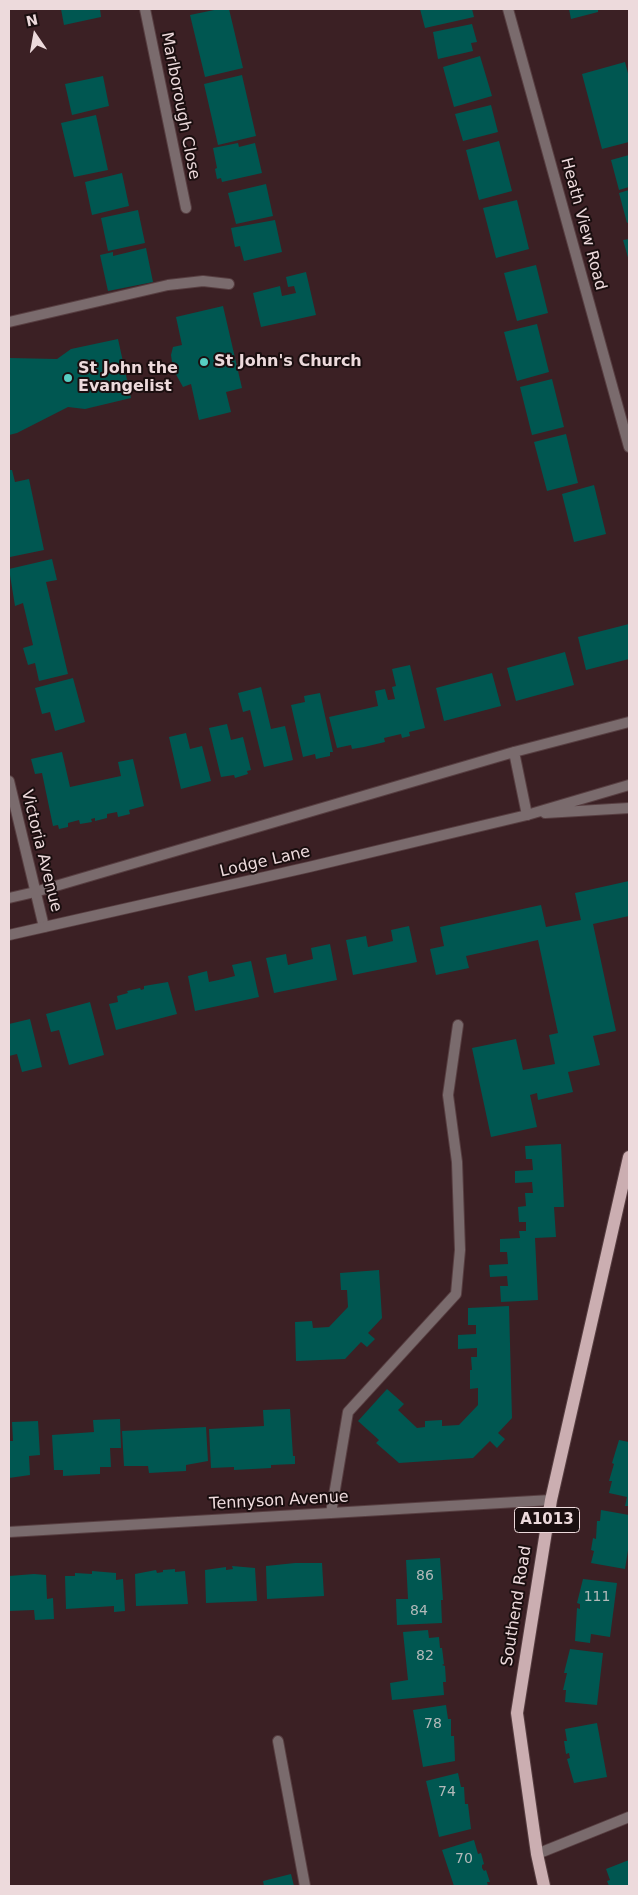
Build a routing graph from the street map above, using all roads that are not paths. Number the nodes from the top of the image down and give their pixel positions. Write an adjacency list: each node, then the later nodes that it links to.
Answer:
1 (145, 9): 3 (street, Marlborough Close)
2 (508, 9): 6 (street, Heath View Road)
3 (186, 208)
4 (229, 284): 5 (street)
5 (9, 322)
6 (629, 447)
7 (629, 722): 8 (street)
8 (514, 752): 12 (street); 13 (street)
9 (9, 781): 13 (street, Victoria Avenue)
10 (629, 785): 12 (street, Lodge Lane)
11 (629, 808): 12 (street, Lodge Lane)
12 (527, 815): 15 (street, Lodge Lane)
13 (35, 892): 14 (street); 15 (street, Victoria Avenue)
14 (9, 898)
15 (44, 927): 16 (street, Lodge Lane)
16 (9, 935)
17 (458, 1025): 20 (street)
18 (629, 1158): 19 (main road, Southend Road / A1013)
19 (551, 1500): 20 (street, Tennyson Avenue); 24 (main road, Southend Road / A1013)
20 (331, 1513): 21 (street, Tennyson Avenue)
21 (9, 1532)
22 (278, 1741): 25 (street)
23 (629, 1817): 24 (street)
24 (537, 1854): 26 (main road, Southend Road / A1013)
25 (304, 1886)
26 (544, 1886)

